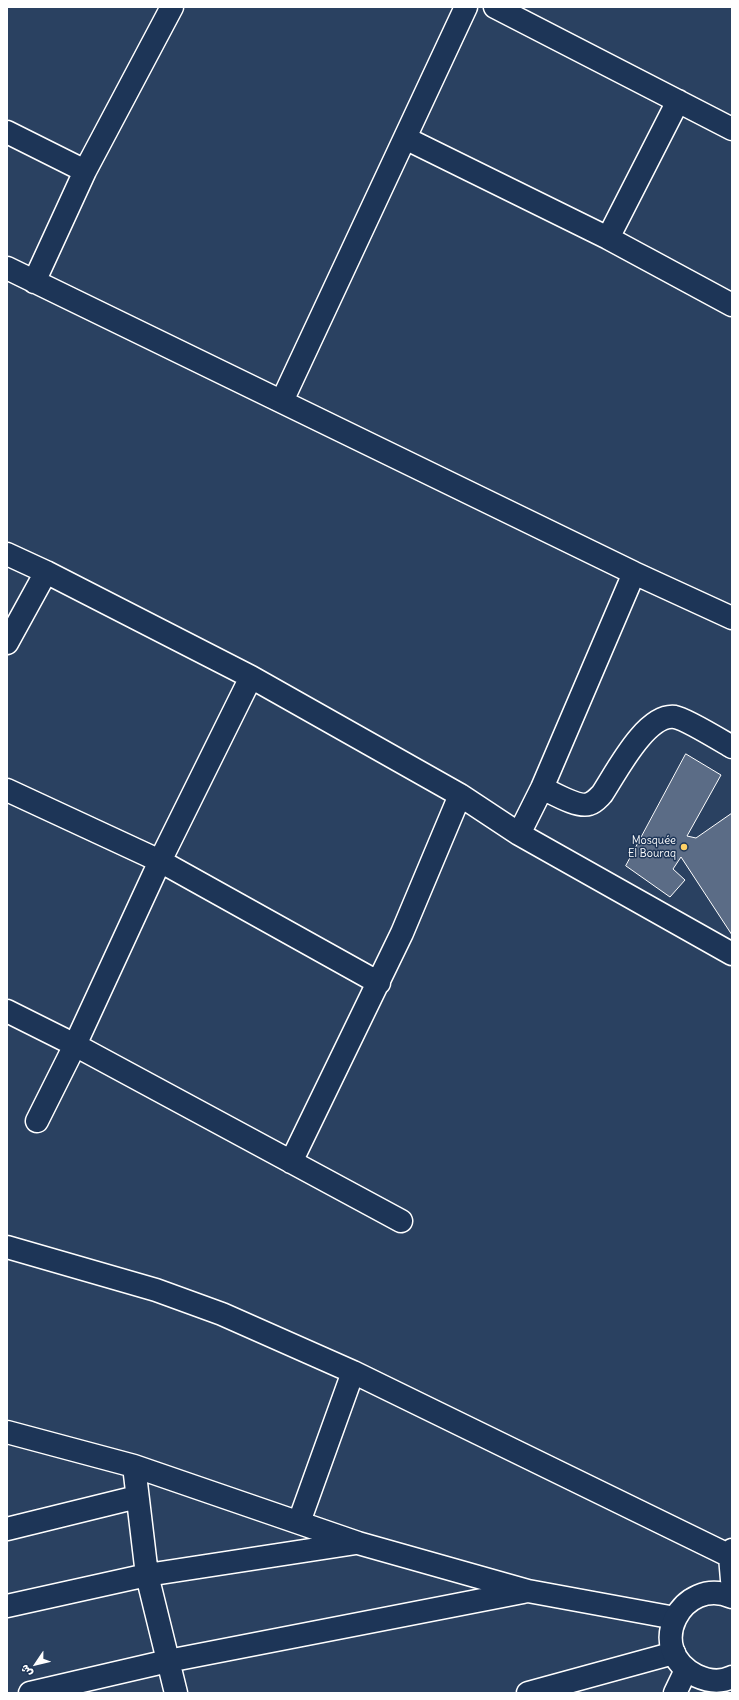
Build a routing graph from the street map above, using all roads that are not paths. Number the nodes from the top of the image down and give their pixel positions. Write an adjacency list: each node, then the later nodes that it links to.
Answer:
1 (172, 7): 8 (street)
2 (466, 7): 7 (street)
3 (495, 7): 4 (street)
4 (678, 101): 5 (street); 9 (street)
5 (732, 129)
6 (7, 132): 8 (street)
7 (405, 138): 9 (street); 13 (street)
8 (84, 171): 11 (street)
9 (608, 238): 12 (street)
10 (7, 268): 11 (street)
11 (34, 282): 13 (street)
12 (732, 305)
13 (282, 401): 16 (street)
14 (7, 554): 15 (street)
15 (46, 572): 18 (street); 19 (street)
16 (634, 573): 17 (street); 21 (street)
17 (732, 618)
18 (7, 643)
19 (251, 677): 23 (street); 25 (street)
20 (732, 747): 21 (street)
21 (542, 788): 24 (street)
22 (7, 790): 25 (street)
23 (460, 796): 24 (street); 27 (street)
24 (519, 834): 26 (street)
25 (160, 861): 27 (street); 29 (street)
26 (732, 954)
27 (378, 983): 31 (street)
28 (7, 1011): 29 (street)
29 (75, 1045): 30 (street); 31 (street)
30 (37, 1121)
31 (291, 1162): 32 (street)
32 (401, 1221)
33 (7, 1247): 34 (street)
34 (353, 1372): 38 (street); 41 (street)
35 (7, 1432): 36 (street)
36 (134, 1466): 37 (street); 38 (street)
37 (137, 1497): 39 (street); 42 (street)
38 (299, 1522): 40 (street)
39 (7, 1529)
40 (358, 1543): 42 (street); 44 (street)
41 (731, 1553): 43 (street)
42 (147, 1575): 46 (street); 48 (street)
43 (732, 1580)
44 (528, 1591): 47 (street); 48 (street)
45 (732, 1597): 47 (street)
46 (7, 1606)
47 (675, 1618): 49 (street)
48 (168, 1661): 51 (street); 52 (street)
49 (680, 1662): 50 (street); 53 (street); 54 (street)
50 (732, 1677)
51 (30, 1693)
52 (176, 1693)
53 (528, 1693)
54 (674, 1693)

